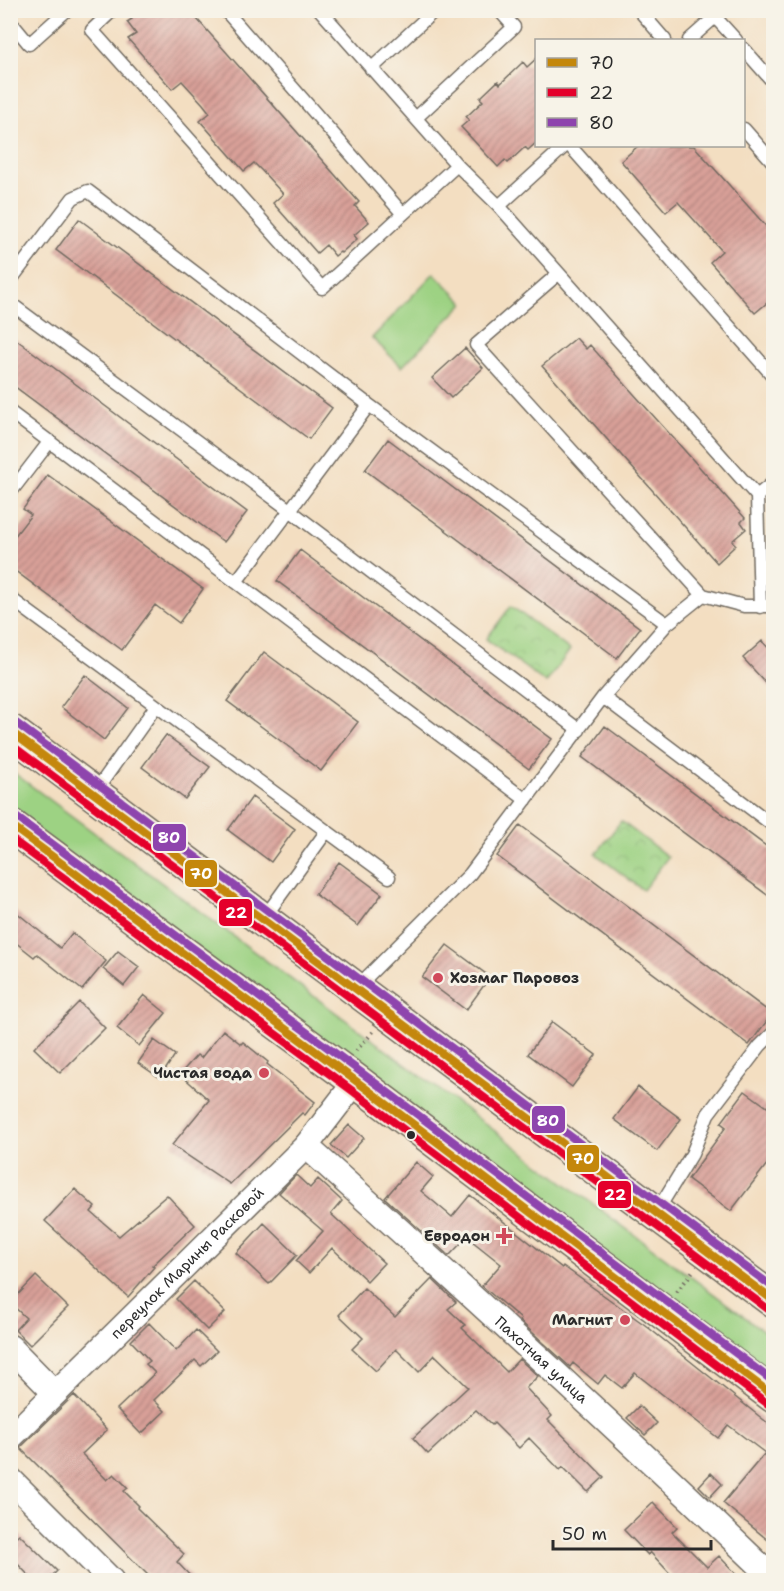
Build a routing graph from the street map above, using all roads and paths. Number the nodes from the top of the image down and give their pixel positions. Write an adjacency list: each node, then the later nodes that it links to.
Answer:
1 (67, 10): 9 (lane)
2 (113, 10): 23 (lane)
3 (225, 10): 23 (lane)
4 (320, 10): 14 (lane)
5 (435, 10): 14 (lane)
6 (499, 10): 16 (lane)
7 (639, 10): 10 (lane)
8 (719, 14): 11 (lane); 12 (lane)
9 (10, 21)
10 (664, 39)
11 (689, 39)
12 (735, 39)
13 (745, 50): 15 (lane)
14 (371, 69): 16 (lane)
15 (774, 83)
16 (417, 117): 21 (lane)
17 (745, 130): 20 (lane)
18 (564, 147): 22 (lane)
19 (571, 147): 27 (lane)
20 (774, 163)
21 (457, 165): 22 (lane); 23 (lane)
22 (499, 206): 24 (lane)
23 (403, 214)
24 (558, 274): 33 (lane); 36 (lane)
25 (10, 281): 28 (lane)
26 (10, 303): 34 (lane)
27 (774, 377)
28 (369, 405): 34 (lane); 40 (lane)
29 (10, 411): 30 (lane)
30 (50, 441): 32 (lane); 35 (lane)
31 (774, 482): 33 (lane)
32 (10, 493)
33 (757, 496): 39 (lane)
34 (291, 511): 35 (lane); 43 (lane)
35 (236, 582): 46 (lane)
36 (703, 595): 39 (lane); 40 (lane)
37 (10, 598): 42 (lane)
38 (774, 606): 39 (lane)
39 (760, 607)
40 (667, 624): 41 (lane)
41 (603, 697): 43 (lane); 48 (lane)
42 (156, 706): 45 (lane); 49 (lane)
43 (579, 730): 46 (lane)
44 (10, 732): 45 (main road)
45 (95, 793): 51 (main road)
46 (526, 800): 52 (lane)
47 (10, 825): 55 (main road)
48 (774, 826)
49 (326, 832): 50 (lane); 51 (lane)
50 (389, 877)
51 (263, 919): 52 (main road)
52 (356, 988): 53 (main road)
53 (390, 1014): 55 (path); 57 (main road)
54 (774, 1032): 57 (lane)
55 (348, 1075): 56 (street, переулок Марины Расковой); 60 (main road)
56 (306, 1146): 62 (street, переулок Марины Расковой); 66 (street, Пахотная улица)
57 (656, 1213): 58 (main road)
58 (708, 1252): 59 (main road); 60 (path)
59 (774, 1301)
60 (662, 1312): 63 (main road)
61 (10, 1347): 62 (street)
62 (55, 1393): 64 (street, переулок Марины Расковой)
63 (774, 1396)
64 (10, 1438)
65 (10, 1479): 67 (street)
66 (774, 1579)
67 (111, 1581)

